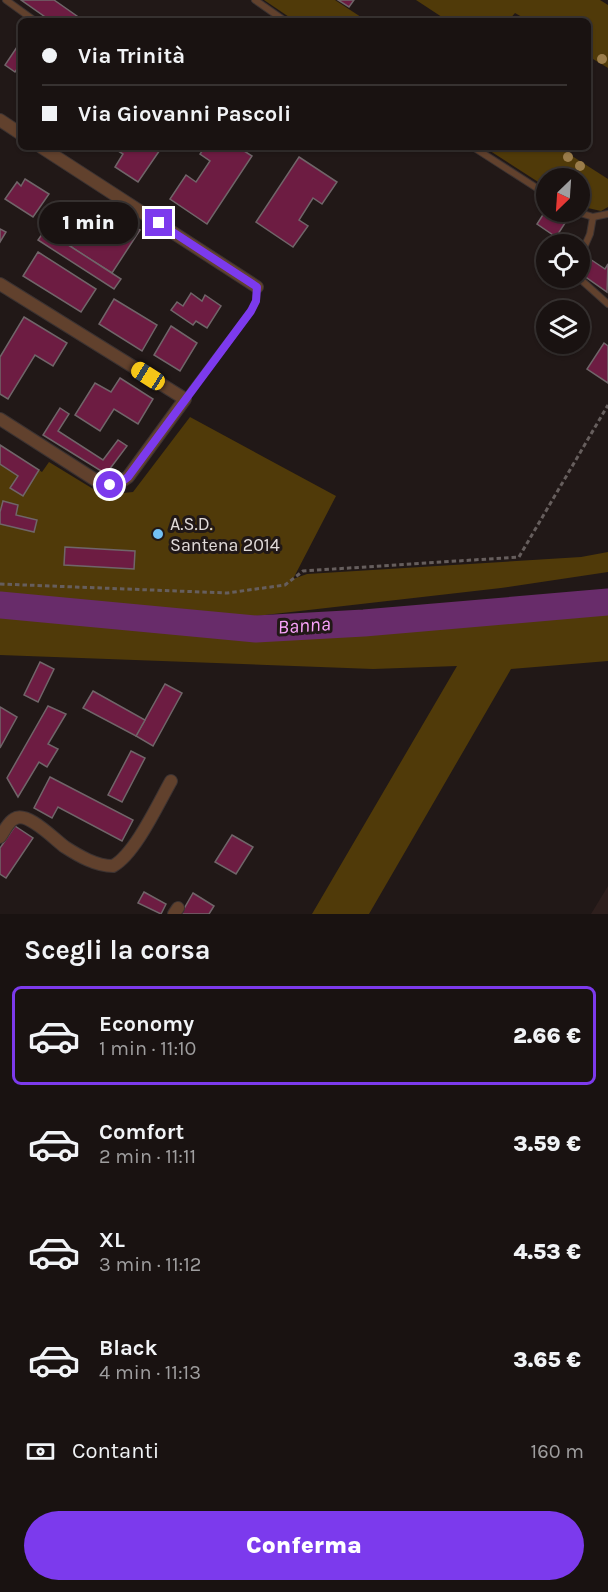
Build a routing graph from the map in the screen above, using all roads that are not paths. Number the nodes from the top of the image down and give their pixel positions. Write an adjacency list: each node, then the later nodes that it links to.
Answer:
1 (6, 0): 3 (lane)
2 (255, 0): 4 (lane)
3 (31, 18)
4 (281, 18)
5 (0, 120): 6 (street)
6 (18, 132)
7 (46, 150): 15 (street)
8 (478, 150): 9 (lane)
9 (536, 188)
10 (608, 214): 12 (lane)
11 (590, 216): 12 (lane)
12 (593, 217): 13 (lane)
13 (590, 234)
14 (0, 284): 18 (street)
15 (257, 287): 18 (lane)
16 (589, 288): 17 (lane)
17 (608, 304)
18 (185, 399): 19 (street)
19 (0, 419)
20 (171, 781): 21 (street)
21 (0, 837)

